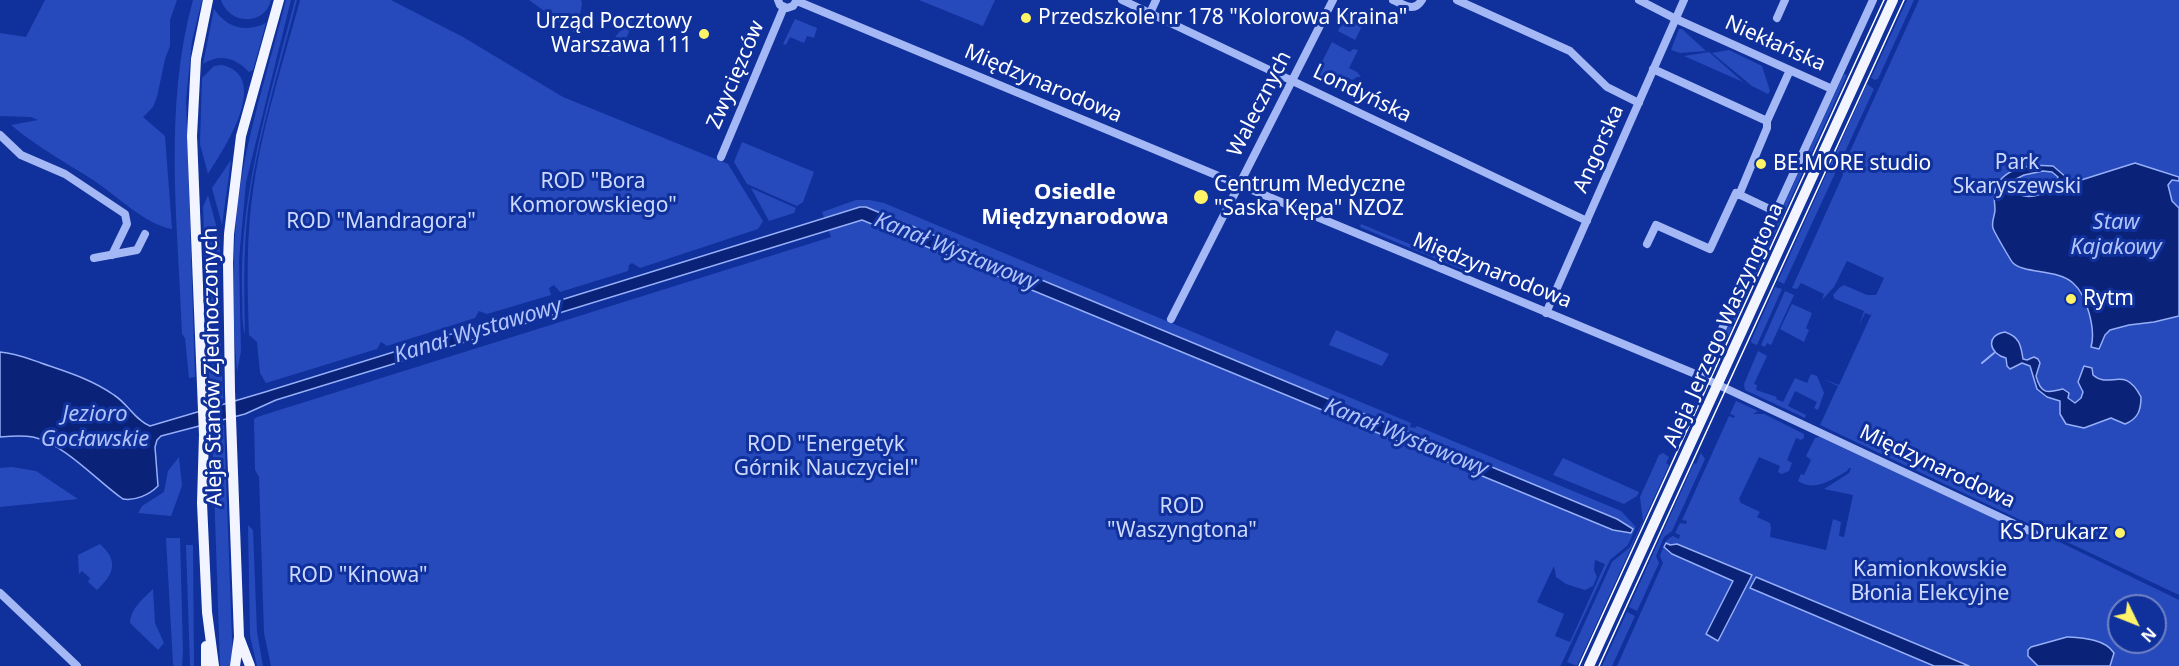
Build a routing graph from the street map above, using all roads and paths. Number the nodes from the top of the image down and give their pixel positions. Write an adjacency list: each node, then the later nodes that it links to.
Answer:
1 (208, 0): 41 (main road, Aleja Stanów Zjednoczonych)
2 (279, 0): 42 (main road, Aleja Stanów Zjednoczonych)
3 (1122, 0): 16 (street, Londyńska)
4 (1156, 0): 16 (street)
5 (1333, 0): 21 (street, Walecznych)
6 (1394, 0): 7 (street)
7 (1422, 0)
8 (1458, 0): 23 (street)
9 (1639, 0): 18 (street, Niekłańska)
10 (1684, 0): 18 (street, Angorska)
11 (1785, 0): 17 (street)
12 (1873, 0): 22 (street, Aleja Jerzego Waszyngtona)
13 (1893, 0): 38 (main road, Aleja Jerzego Waszyngtona)
14 (797, 1): 15 (street); 27 (street, Międzynarodowa)
15 (781, 4): 26 (street, Zwycięzców)
16 (1150, 13): 21 (street, Londyńska)
17 (1777, 18)
18 (1676, 19): 19 (street, Angorska); 20 (street, Niekłańska)
19 (1653, 69): 23 (street, Angorska); 24 (street)
20 (1790, 70): 22 (street, Niekłańska); 24 (street)
21 (1292, 80): 27 (street, Walecznych); 30 (street, Londyńska)
22 (1832, 89): 29 (street, Aleja Jerzego Waszyngtona)
23 (1639, 103): 30 (street, Angorska)
24 (1767, 121): 28 (street)
25 (0, 135): 33 (street)
26 (721, 157)
27 (1239, 185): 35 (street, Międzynarodowa); 36 (street, Walecznych)
28 (1738, 195): 29 (street); 32 (street)
29 (1776, 212): 37 (street, Aleja Jerzego Waszyngtona)
30 (1587, 221): 35 (street, Angorska)
31 (145, 234): 33 (street)
32 (1647, 243)
33 (112, 255): 34 (street)
34 (94, 258)
35 (1546, 313): 37 (street, Międzynarodowa)
36 (1171, 320)
37 (1700, 377): 38 (street, Międzynarodowa)
38 (1718, 385): 39 (street, Międzynarodowa); 48 (main road, Aleja Jerzego Waszyngtona)
39 (2034, 533)
40 (0, 593): 43 (street)
41 (207, 612): 44 (main road); 45 (main road, Aleja Stanów Zjednoczonych)
42 (239, 637): 46 (main road, Aleja Stanów Zjednoczonych); 47 (main road)
43 (77, 666)
44 (206, 666)
45 (214, 666)
46 (235, 666)
47 (250, 666)
48 (1589, 666)

